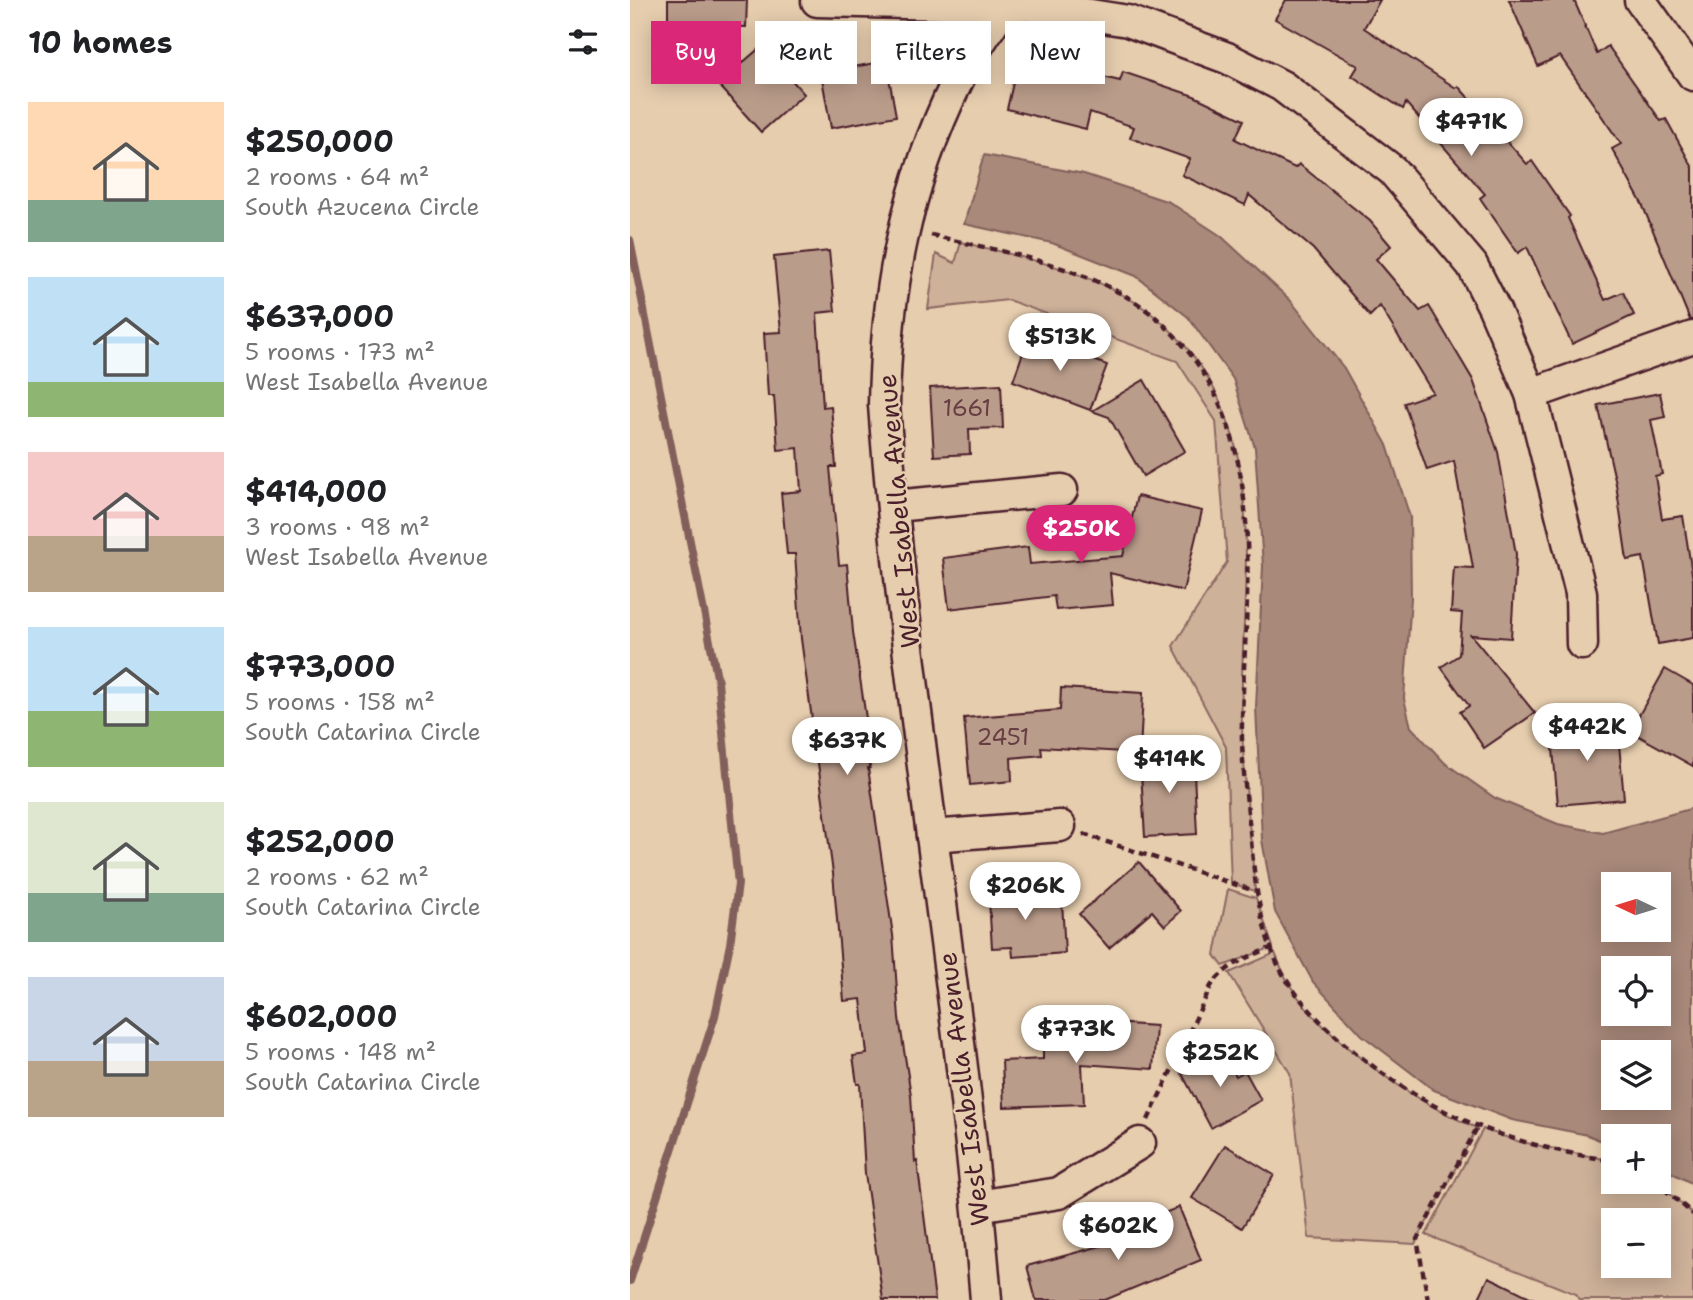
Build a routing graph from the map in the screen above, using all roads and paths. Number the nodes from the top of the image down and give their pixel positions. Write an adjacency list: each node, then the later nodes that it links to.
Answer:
1 (1640, 0): 4 (street)
2 (817, 1): 3 (street)
3 (1006, 3): 5 (street, West Isabella Avenue); 7 (street)
4 (1693, 75)
5 (904, 226): 9 (street, West Isabella Avenue); 13 (path)
6 (1693, 337): 7 (street)
7 (1531, 394): 10 (street)
8 (1062, 490): 9 (street)
9 (894, 506): 12 (street, West Isabella Avenue)
10 (1582, 644)
11 (1060, 826): 12 (street); 13 (path)
12 (932, 836): 19 (street, West Isabella Avenue)
13 (1255, 891): 14 (path)
14 (1273, 947): 15 (path); 16 (path)
15 (1477, 1128): 17 (path); 22 (path)
16 (1140, 1143): 19 (street)
17 (1601, 1158)
18 (1670, 1194): 20 (path)
19 (978, 1206): 21 (street, West Isabella Avenue)
20 (1693, 1214)
21 (986, 1300)
22 (1428, 1300)

